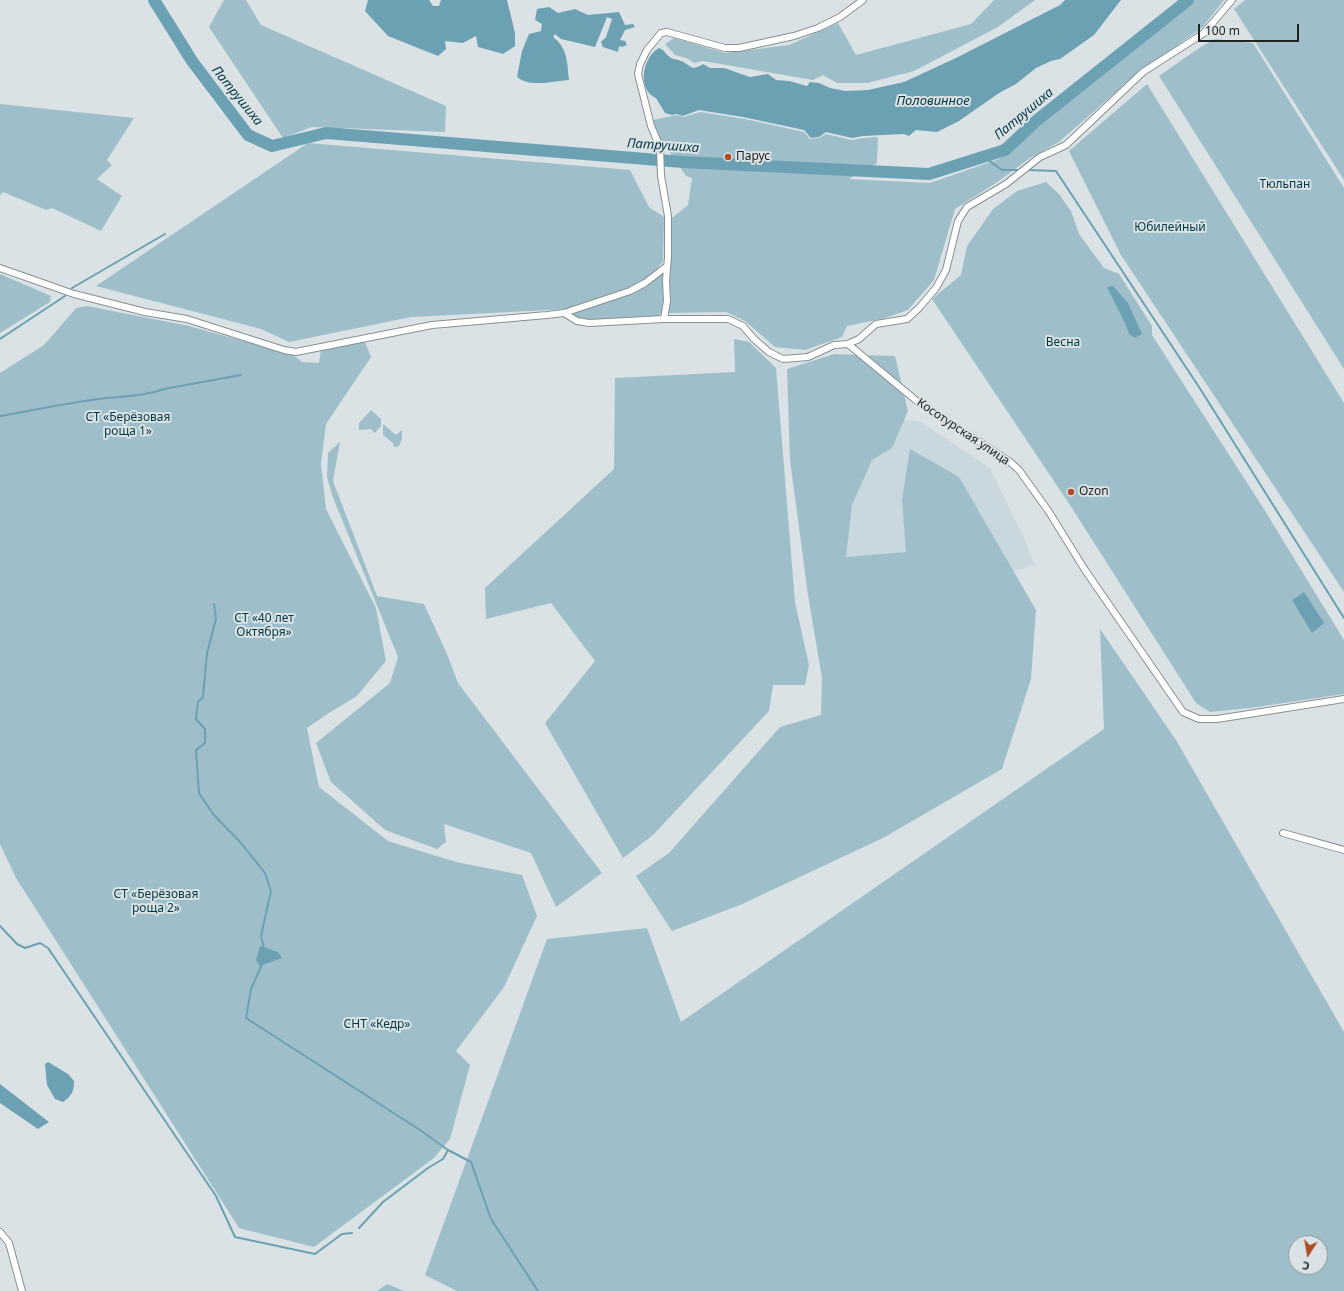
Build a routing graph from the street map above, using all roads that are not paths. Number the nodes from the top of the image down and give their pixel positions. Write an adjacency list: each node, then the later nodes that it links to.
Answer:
1 (863, 0): 3 (street)
2 (1232, 0): 7 (street)
3 (667, 266): 5 (street); 6 (street)
4 (0, 268): 5 (street)
5 (564, 313): 6 (street)
6 (664, 319): 7 (street)
7 (848, 344): 8 (street, Косотурская улица)
8 (1344, 699)
9 (1283, 833): 10 (street)
10 (1344, 850)
11 (0, 1232): 12 (street)
12 (22, 1291)

